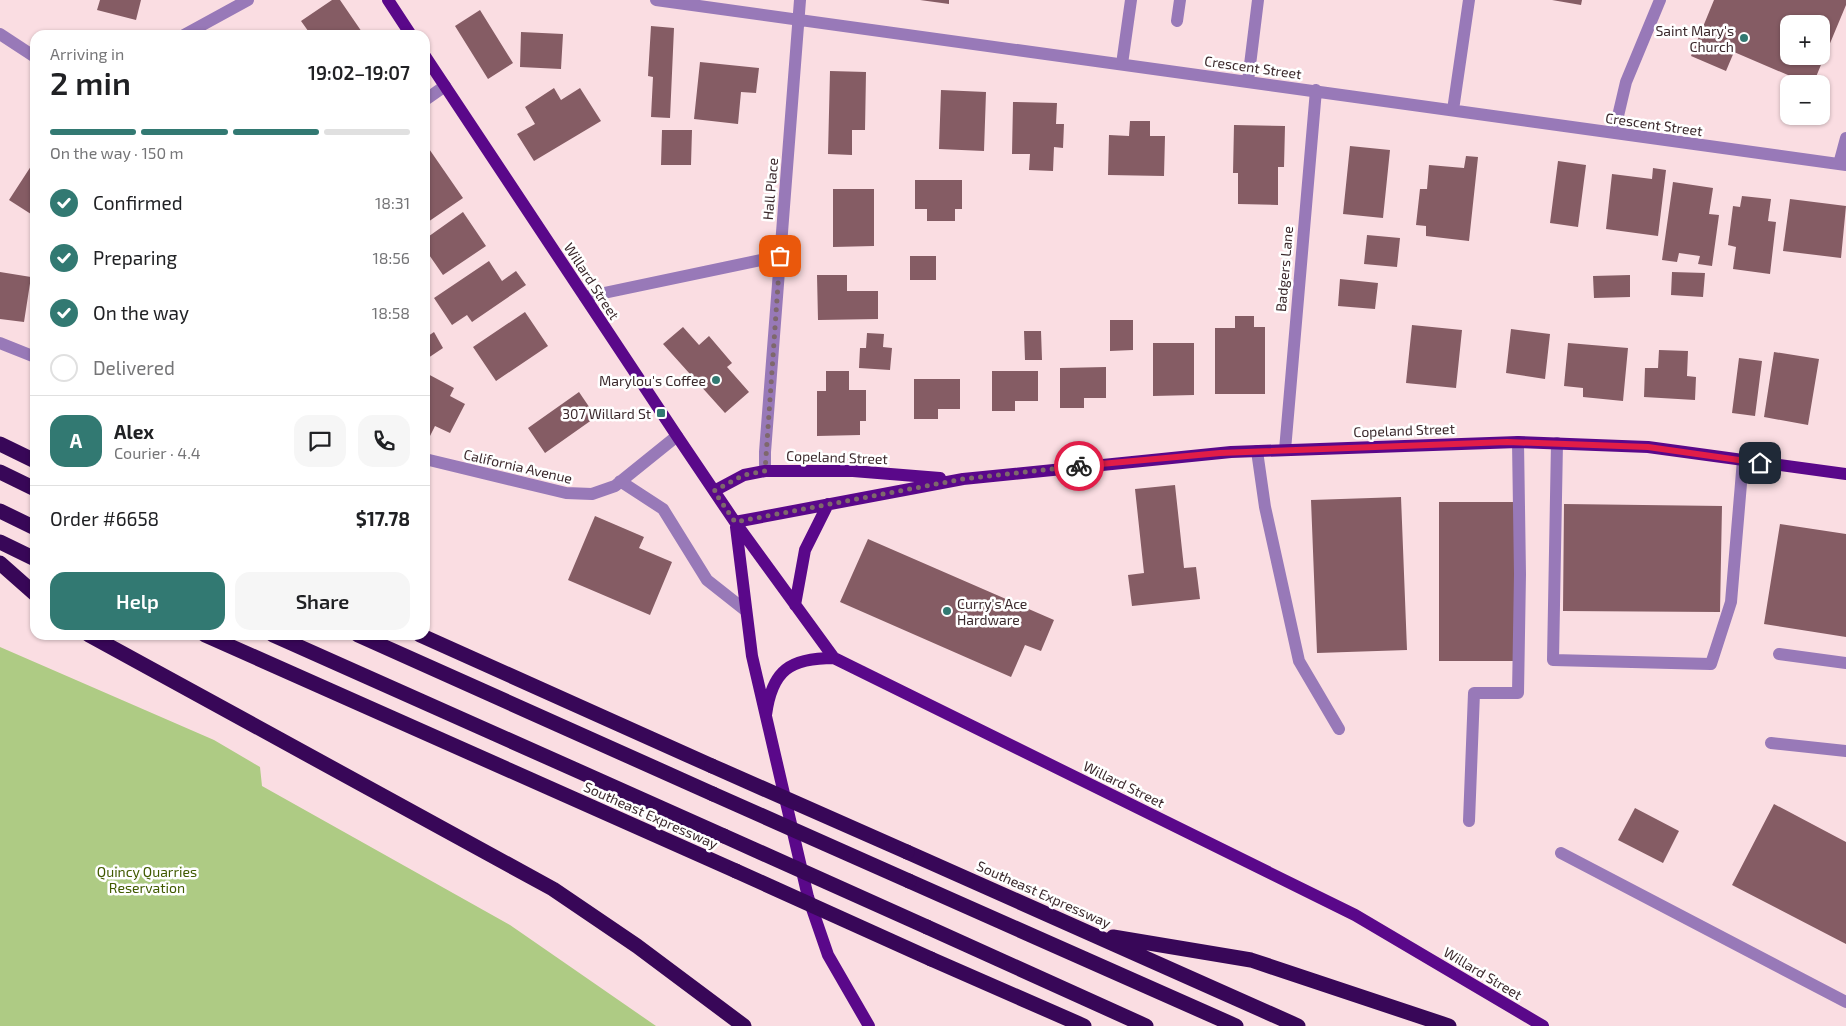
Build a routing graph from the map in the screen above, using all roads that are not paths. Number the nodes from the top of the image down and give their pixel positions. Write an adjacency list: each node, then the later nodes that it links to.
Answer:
1 (248, 0): 12 (street)
2 (388, 0): 13 (main road)
3 (656, 0): 10 (street, Crescent Street)
4 (800, 0): 10 (street, Hall Place)
5 (1131, 0): 17 (street)
6 (1180, 0): 11 (street)
7 (1258, 0): 18 (street)
8 (1469, 0): 22 (street)
9 (1660, 0): 23 (street)
10 (799, 19): 17 (street, Crescent Street); 26 (street, Hall Place)
11 (1177, 21)
12 (193, 30)
13 (408, 30)
14 (0, 34): 15 (street)
15 (30, 54)
16 (430, 64): 19 (main road, Willard Street)
17 (1122, 64): 18 (street, Crescent Street)
18 (1248, 81): 20 (street, Crescent Street)
19 (445, 86): 21 (street); 27 (main road, Willard Street)
20 (1316, 90): 22 (street, Crescent Street); 34 (street, Badgers Lane)
21 (430, 96)
22 (1453, 110): 23 (street, Crescent Street)
23 (1614, 133): 25 (street, Crescent Street)
24 (1846, 138): 25 (street)
25 (1843, 164)
26 (780, 256): 27 (street); 39 (street, Hall Place)
27 (585, 297): 30 (main road, Willard Street)
28 (0, 343): 29 (street)
29 (30, 356)
30 (677, 436): 43 (street, California Avenue); 45 (main road, Willard Street)
31 (1518, 442): 32 (main road, Copeland Street); 34 (main road, Copeland Street); 68 (street)
32 (1557, 443): 38 (main road, Copeland Street); 38 (street)
33 (0, 444): 36 (highway)
34 (1285, 450): 35 (main road, Copeland Street)
35 (1257, 451): 42 (main road, Copeland Street); 65 (street)
36 (30, 459)
37 (430, 460): 43 (street, California Avenue)
38 (1743, 460): 41 (main road, Copeland Street)
39 (765, 471): 42 (main road, Copeland Street); 45 (main road, Copeland Street)
40 (0, 472): 44 (highway)
41 (1846, 474)
42 (963, 479): 46 (main road, Copeland Street)
43 (620, 481): 55 (street)
44 (30, 487)
45 (714, 491): 48 (main road, Willard Street)
46 (828, 504): 48 (main road, Copeland Street); 54 (main road)
47 (0, 511): 49 (highway)
48 (735, 522): 54 (main road, Willard Street); 55 (main road, Willard Street)
49 (30, 526)
50 (0, 542): 51 (highway)
51 (30, 557)
52 (0, 563): 53 (highway)
53 (30, 590)
54 (795, 605): 62 (main road, Willard Street)
55 (745, 610): 64 (main road, Willard Street)
56 (430, 639): 70 (highway, Southeast Expressway, bridge)
57 (99, 640): 72 (highway)
58 (216, 640): 74 (highway, Southeast Expressway, bridge)
59 (284, 640): 75 (highway, bridge)
60 (369, 640): 76 (highway, bridge)
61 (1779, 654): 63 (street)
62 (834, 658): 64 (main road); 79 (main road, Willard Street)
63 (1846, 663)
64 (765, 722): 73 (main road, Willard Street)
65 (1339, 729)
66 (1771, 743): 67 (street)
67 (1846, 750)
68 (1469, 821)
69 (1561, 853): 71 (street)
70 (1092, 933): 77 (highway, Southeast Expressway); 78 (highway)
71 (1846, 1002)
72 (744, 1026)
73 (869, 1026)
74 (1084, 1026)
75 (1146, 1026)
76 (1236, 1026)
77 (1298, 1026)
78 (1449, 1026)
79 (1543, 1026)

